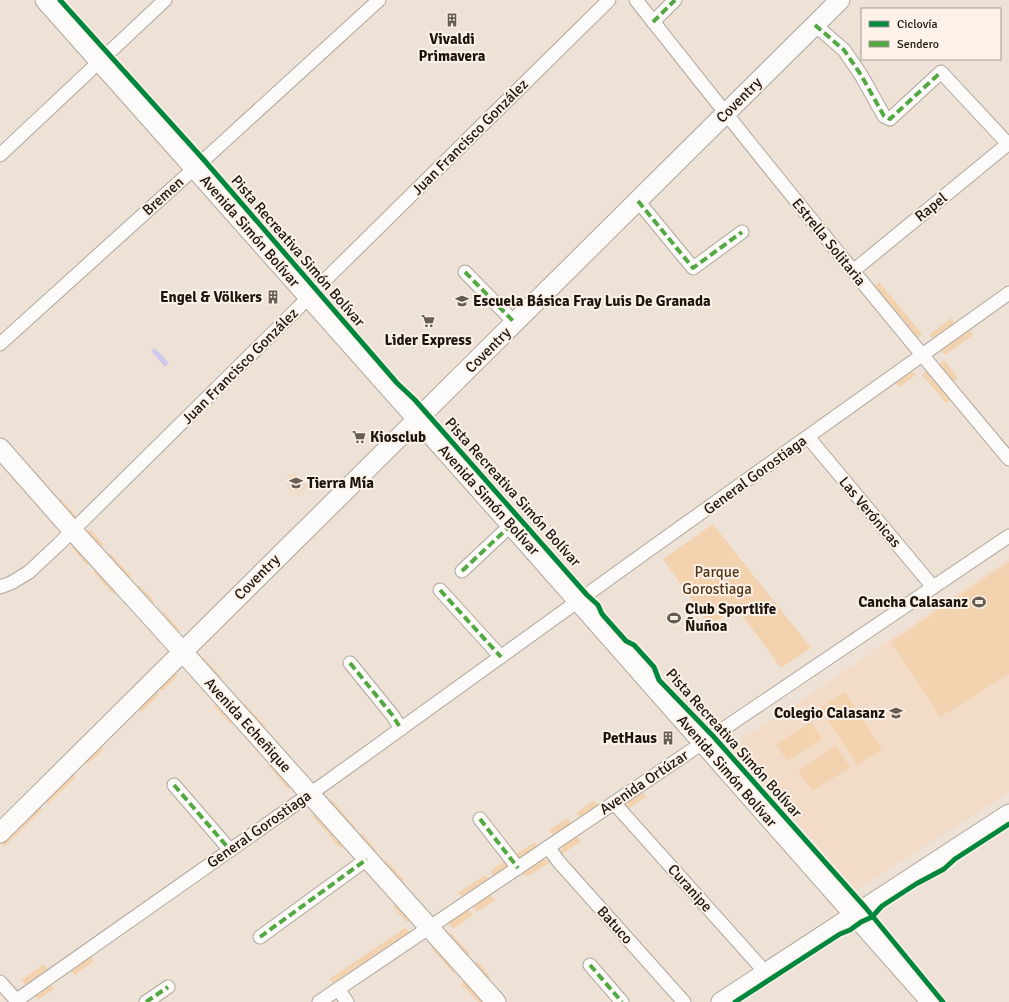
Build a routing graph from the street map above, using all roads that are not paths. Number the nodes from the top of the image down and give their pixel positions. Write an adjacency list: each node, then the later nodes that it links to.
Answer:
1 (45, 0): 10 (street, Avenida Simón Bolívar)
2 (165, 0): 10 (street)
3 (379, 0): 14 (street, Bremen)
4 (609, 0): 20 (street, Juan Francisco González)
5 (636, 0): 8 (street, Estrella Solitaria)
6 (840, 0): 9 (street, Coventry)
7 (672, 3): 8 (street)
8 (653, 22): 11 (street, Estrella Solitaria)
9 (815, 25): 11 (street, Coventry); 12 (street)
10 (100, 61): 13 (street); 14 (street, Avenida Simón Bolívar)
11 (726, 113): 15 (street, Coventry); 17 (street, Estrella Solitaria)
12 (1009, 144): 17 (street, Rapel)
13 (0, 155)
14 (195, 168): 20 (street, Avenida Simón Bolívar); 22 (street, Bremen)
15 (638, 201): 16 (street); 21 (street, Coventry)
16 (742, 232)
17 (853, 271): 23 (street, Estrella Solitaria)
18 (465, 272): 21 (street, Coventry)
19 (1009, 293): 23 (street, General Gorostiaga)
20 (309, 297): 24 (street, Avenida Simón Bolívar); 29 (street, Juan Francisco González)
21 (515, 323): 24 (street, Coventry)
22 (0, 344)
23 (922, 355): 25 (street, General Gorostiaga); 27 (street, Estrella Solitaria)
24 (417, 419): 28 (street, Avenida Simón Bolívar); 36 (street, Coventry)
25 (808, 437): 33 (street, Las Verónicas); 35 (street, General Gorostiaga)
26 (0, 448): 29 (street, Avenida Echeñique)
27 (1009, 459)
28 (511, 525): 31 (street); 35 (street, Avenida Simón Bolívar)
29 (73, 531): 32 (street, Juan Francisco González); 36 (street, Avenida Echeñique)
30 (1009, 536): 33 (street, Avenida Ortúzar)
31 (462, 571)
32 (0, 587)
33 (933, 587): 40 (street, Avenida Ortúzar)
34 (440, 590): 37 (street)
35 (578, 601): 37 (street, General Gorostiaga); 40 (street, Avenida Simón Bolívar)
36 (182, 651): 42 (street, Avenida Echeñique); 46 (street, Coventry)
37 (500, 657): 39 (street, General Gorostiaga)
38 (350, 662): 39 (street)
39 (401, 729): 42 (street, General Gorostiaga)
40 (702, 743): 43 (street, Avenida Ortúzar); 51 (street, Avenida Simón Bolívar)
41 (174, 785): 48 (street)
42 (310, 794): 48 (street, General Gorostiaga); 49 (street, Avenida Echeñique)
43 (614, 803): 47 (street, Avenida Ortúzar); 55 (street, Curanipe)
44 (1009, 814): 51 (street)
45 (480, 819): 50 (street)
46 (0, 833)
47 (548, 848): 50 (street, Avenida Ortúzar); 65 (street, Batuco)
48 (230, 850): 59 (street, General Gorostiaga)
49 (367, 859): 52 (street, Avenida Echeñique); 53 (street)
50 (518, 868): 52 (street, Avenida Ortúzar)
51 (854, 914): 55 (street); 67 (street, Avenida Simón Bolívar)
52 (429, 928): 58 (street, Avenida Ortúzar); 63 (street, Avenida Echeñique)
53 (260, 937)
54 (590, 965): 64 (street)
55 (766, 973): 66 (street)
56 (0, 982): 59 (street)
57 (168, 987): 60 (street)
58 (338, 990): 61 (street, Avenida Ortúzar); 62 (street)
59 (18, 1001)
60 (146, 1002)
61 (319, 1002)
62 (347, 1002)
63 (496, 1002)
64 (622, 1002)
65 (684, 1002)
66 (721, 1002)
67 (931, 1002)

